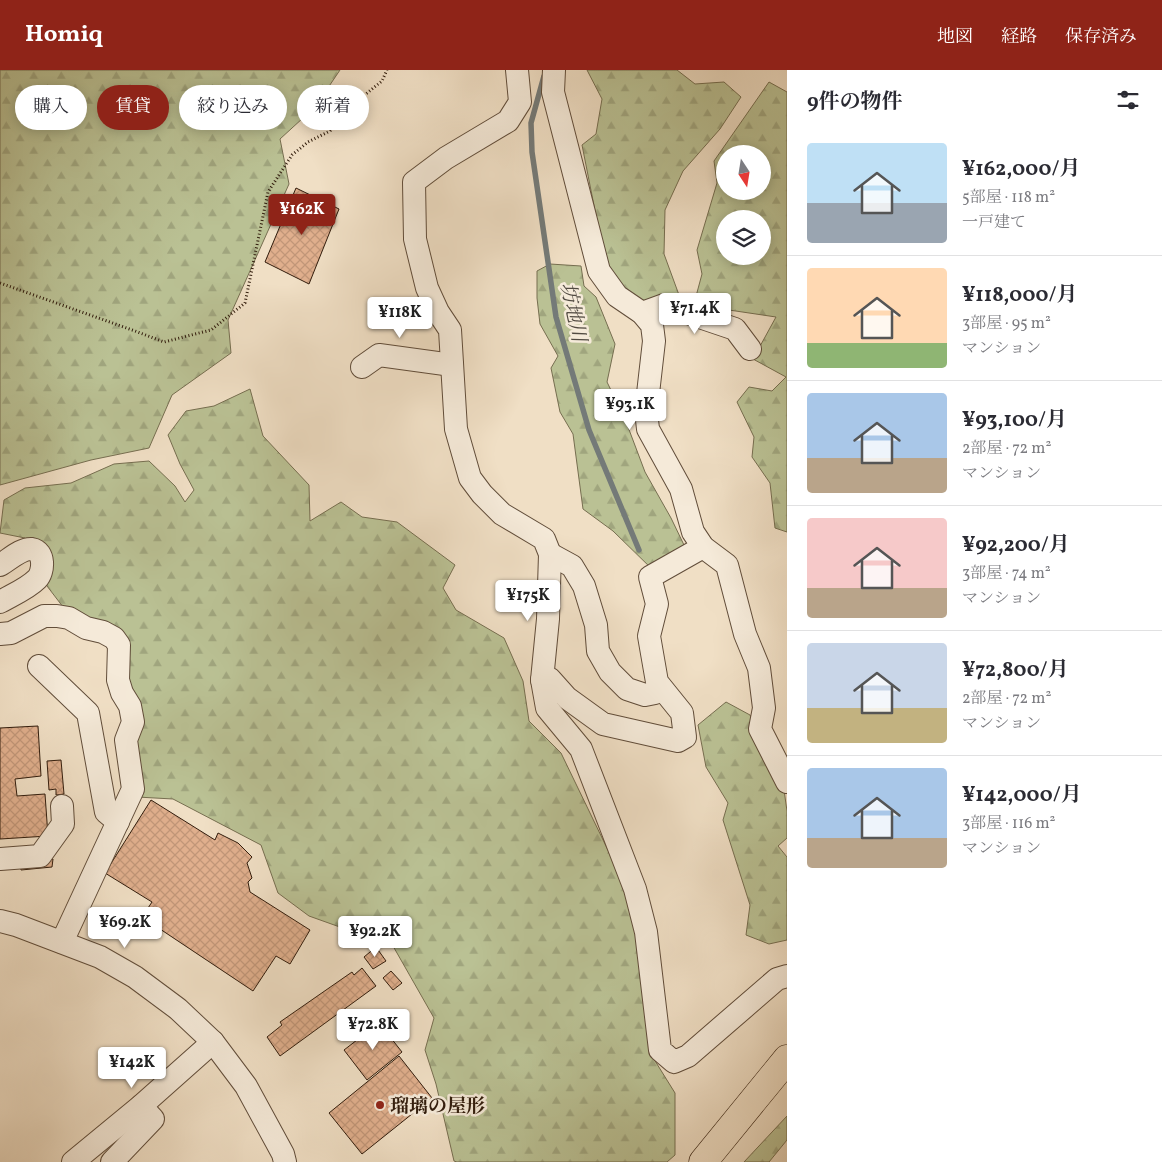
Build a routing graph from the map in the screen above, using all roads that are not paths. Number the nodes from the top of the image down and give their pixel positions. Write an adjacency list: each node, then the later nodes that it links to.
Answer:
1 (517, 70): 5 (street)
2 (554, 70): 3 (street)
3 (642, 313): 4 (street); 7 (street)
4 (750, 349)
5 (452, 365): 6 (street); 8 (street)
6 (362, 367)
7 (704, 547): 14 (street); 15 (street)
8 (550, 554): 13 (street); 14 (street)
9 (0, 565): 10 (street)
10 (0, 602)
11 (0, 634): 17 (street)
12 (40, 666): 17 (street)
13 (542, 680): 14 (street); 21 (street)
14 (661, 688)
15 (787, 782)
16 (62, 806): 18 (street)
17 (118, 822): 20 (street)
18 (0, 859)
19 (0, 921): 20 (street)
20 (62, 942): 22 (street)
21 (787, 976)
22 (213, 1042): 24 (street); 27 (street)
23 (787, 1059): 28 (highway)
24 (141, 1106): 25 (street); 26 (street)
25 (73, 1162)
26 (112, 1162)
27 (284, 1162)
28 (704, 1162)

